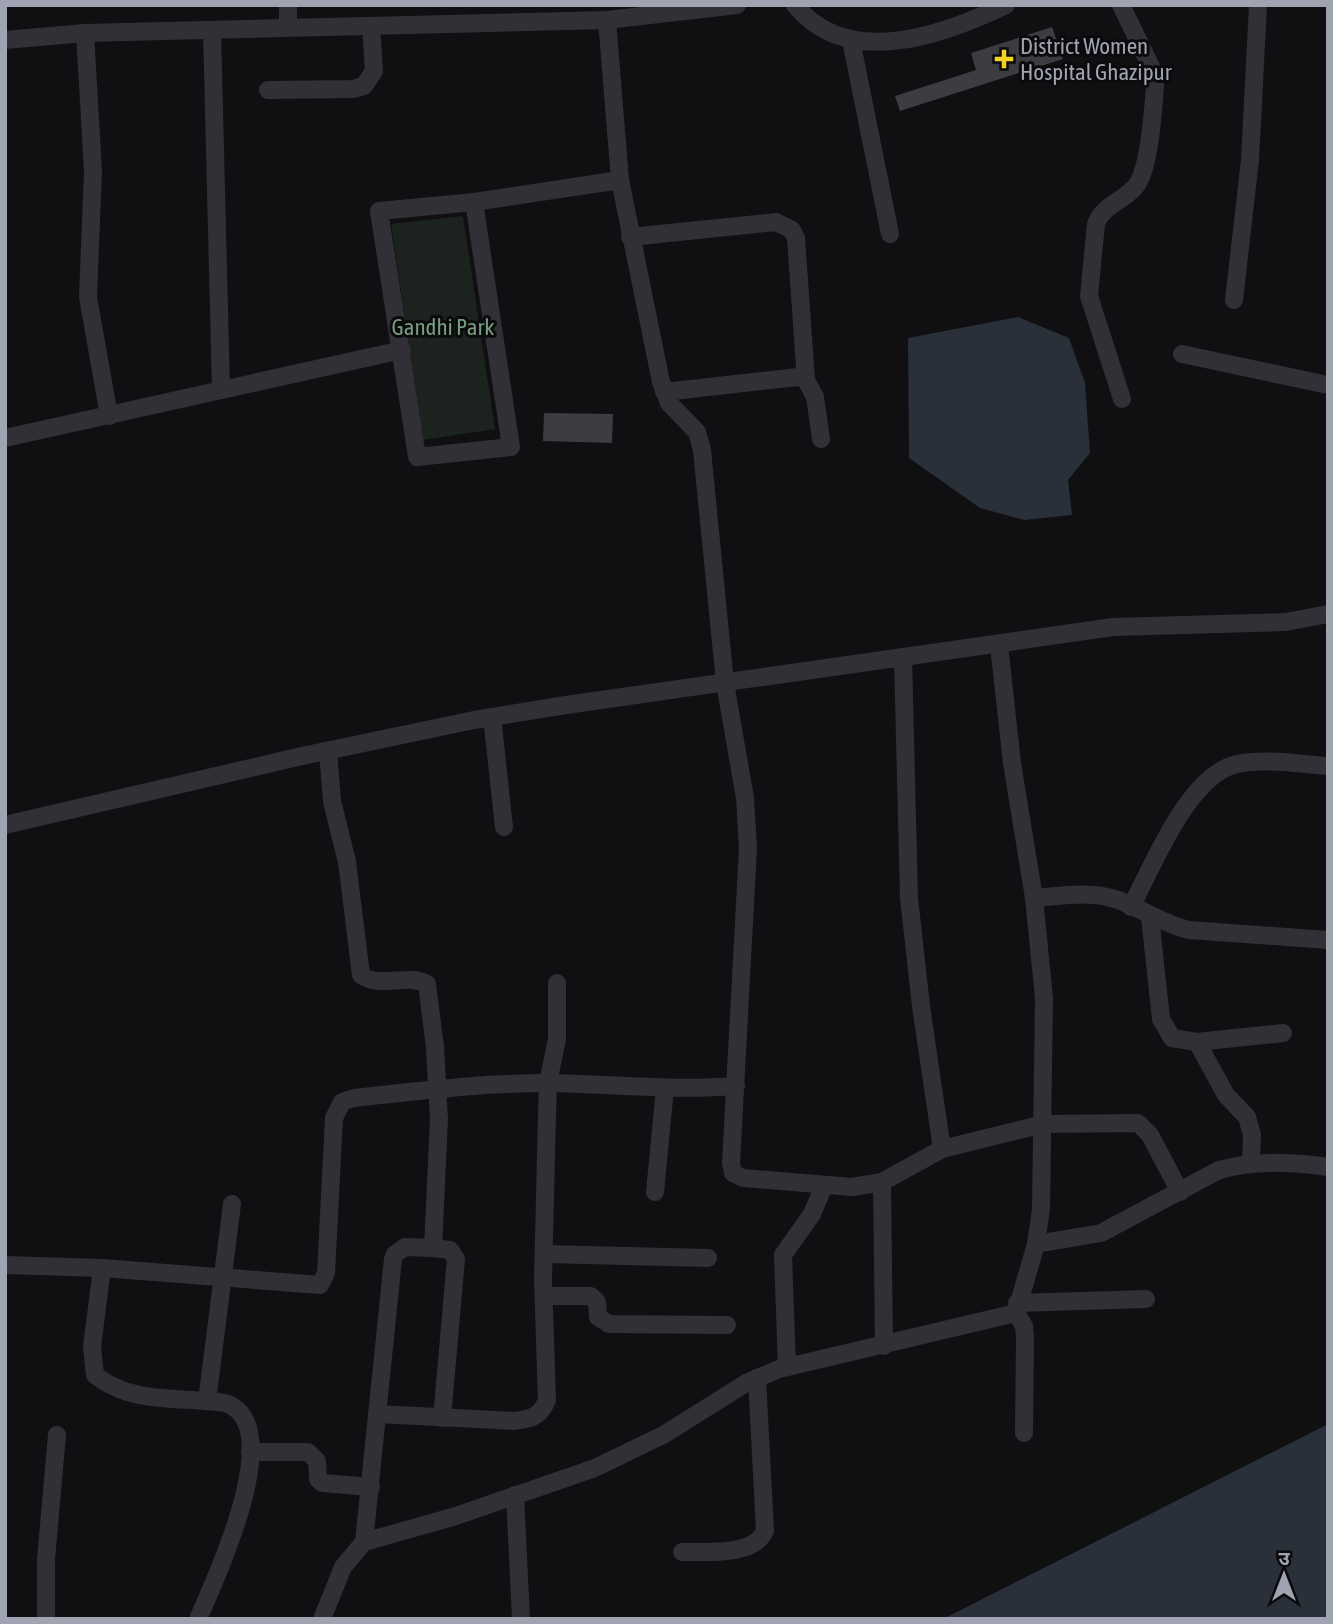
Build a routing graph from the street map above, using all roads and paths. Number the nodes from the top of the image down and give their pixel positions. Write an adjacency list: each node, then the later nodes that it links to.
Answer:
1 (288, 5): 10 (street)
2 (737, 5): 8 (street)
3 (795, 5): 14 (street)
4 (1006, 5): 14 (street)
5 (1121, 5): 27 (street)
6 (1258, 5): 20 (street)
7 (504, 14): 8 (street); 9 (street)
8 (607, 20): 16 (street)
9 (371, 26): 10 (street); 15 (street)
10 (288, 27): 11 (street)
11 (212, 30): 12 (street); 25 (street)
12 (85, 33): 13 (street); 28 (street)
13 (5, 40)
14 (851, 40): 18 (street)
15 (268, 90)
16 (620, 180): 17 (street); 19 (street)
17 (474, 202): 21 (street); 21 (street)
18 (890, 234)
19 (630, 237): 23 (street); 26 (street)
20 (1234, 300)
21 (402, 350): 25 (street)
22 (1182, 354): 24 (street)
23 (806, 380): 26 (street); 30 (street)
24 (1328, 385)
25 (221, 390): 28 (street)
26 (664, 392): 34 (street)
27 (1122, 399)
28 (109, 416): 29 (street)
29 (5, 438)
30 (821, 439)
31 (1328, 614): 32 (street)
32 (999, 645): 33 (street); 40 (street)
33 (903, 658): 34 (street); 52 (street)
34 (725, 683): 35 (street); 48 (street)
35 (492, 717): 36 (street); 39 (street)
36 (328, 751): 38 (street); 50 (street)
37 (1328, 766): 41 (street)
38 (5, 825)
39 (504, 827)
40 (1034, 898): 41 (street); 51 (street)
41 (1131, 907): 42 (street)
42 (1150, 917): 43 (street); 46 (street)
43 (1328, 940)
44 (557, 983): 47 (street)
45 (1283, 1033): 46 (street)
46 (1196, 1042): 53 (street)
47 (548, 1083): 49 (street); 50 (street); 62 (street)
48 (736, 1086): 49 (street); 56 (street)
49 (666, 1088): 57 (street)
50 (437, 1089): 61 (street); 66 (street)
51 (1043, 1124): 52 (street); 58 (street); 60 (street)
52 (942, 1149): 55 (street)
53 (1251, 1163): 54 (street); 58 (street)
54 (1328, 1167)
55 (882, 1182): 56 (street); 71 (street)
56 (824, 1185): 72 (street)
57 (655, 1192)
58 (1180, 1192): 60 (street)
59 (232, 1204): 66 (street)
60 (1036, 1244): 69 (street)
61 (433, 1248): 75 (street); 76 (street)
62 (544, 1254): 63 (street); 67 (street)
63 (708, 1258)
64 (5, 1265): 65 (street)
65 (102, 1268): 66 (street); 74 (street)
66 (223, 1279): 74 (street)
67 (544, 1296): 70 (street); 76 (street)
68 (1146, 1299): 69 (street)
69 (1017, 1308): 71 (street); 77 (street)
70 (727, 1325)
71 (884, 1346): 72 (street)
72 (788, 1367): 73 (street)
73 (757, 1378): 81 (street); 83 (street)
74 (207, 1401): 79 (street)
75 (378, 1413): 76 (street); 80 (street)
76 (442, 1418)
77 (1024, 1433)
78 (57, 1435): 84 (street)
79 (250, 1452): 80 (street); 85 (street)
80 (371, 1487): 82 (street)
81 (515, 1495): 82 (street); 87 (street)
82 (364, 1542): 86 (street)
83 (682, 1552)
84 (46, 1619)
85 (198, 1619)
86 (322, 1619)
87 (521, 1619)

